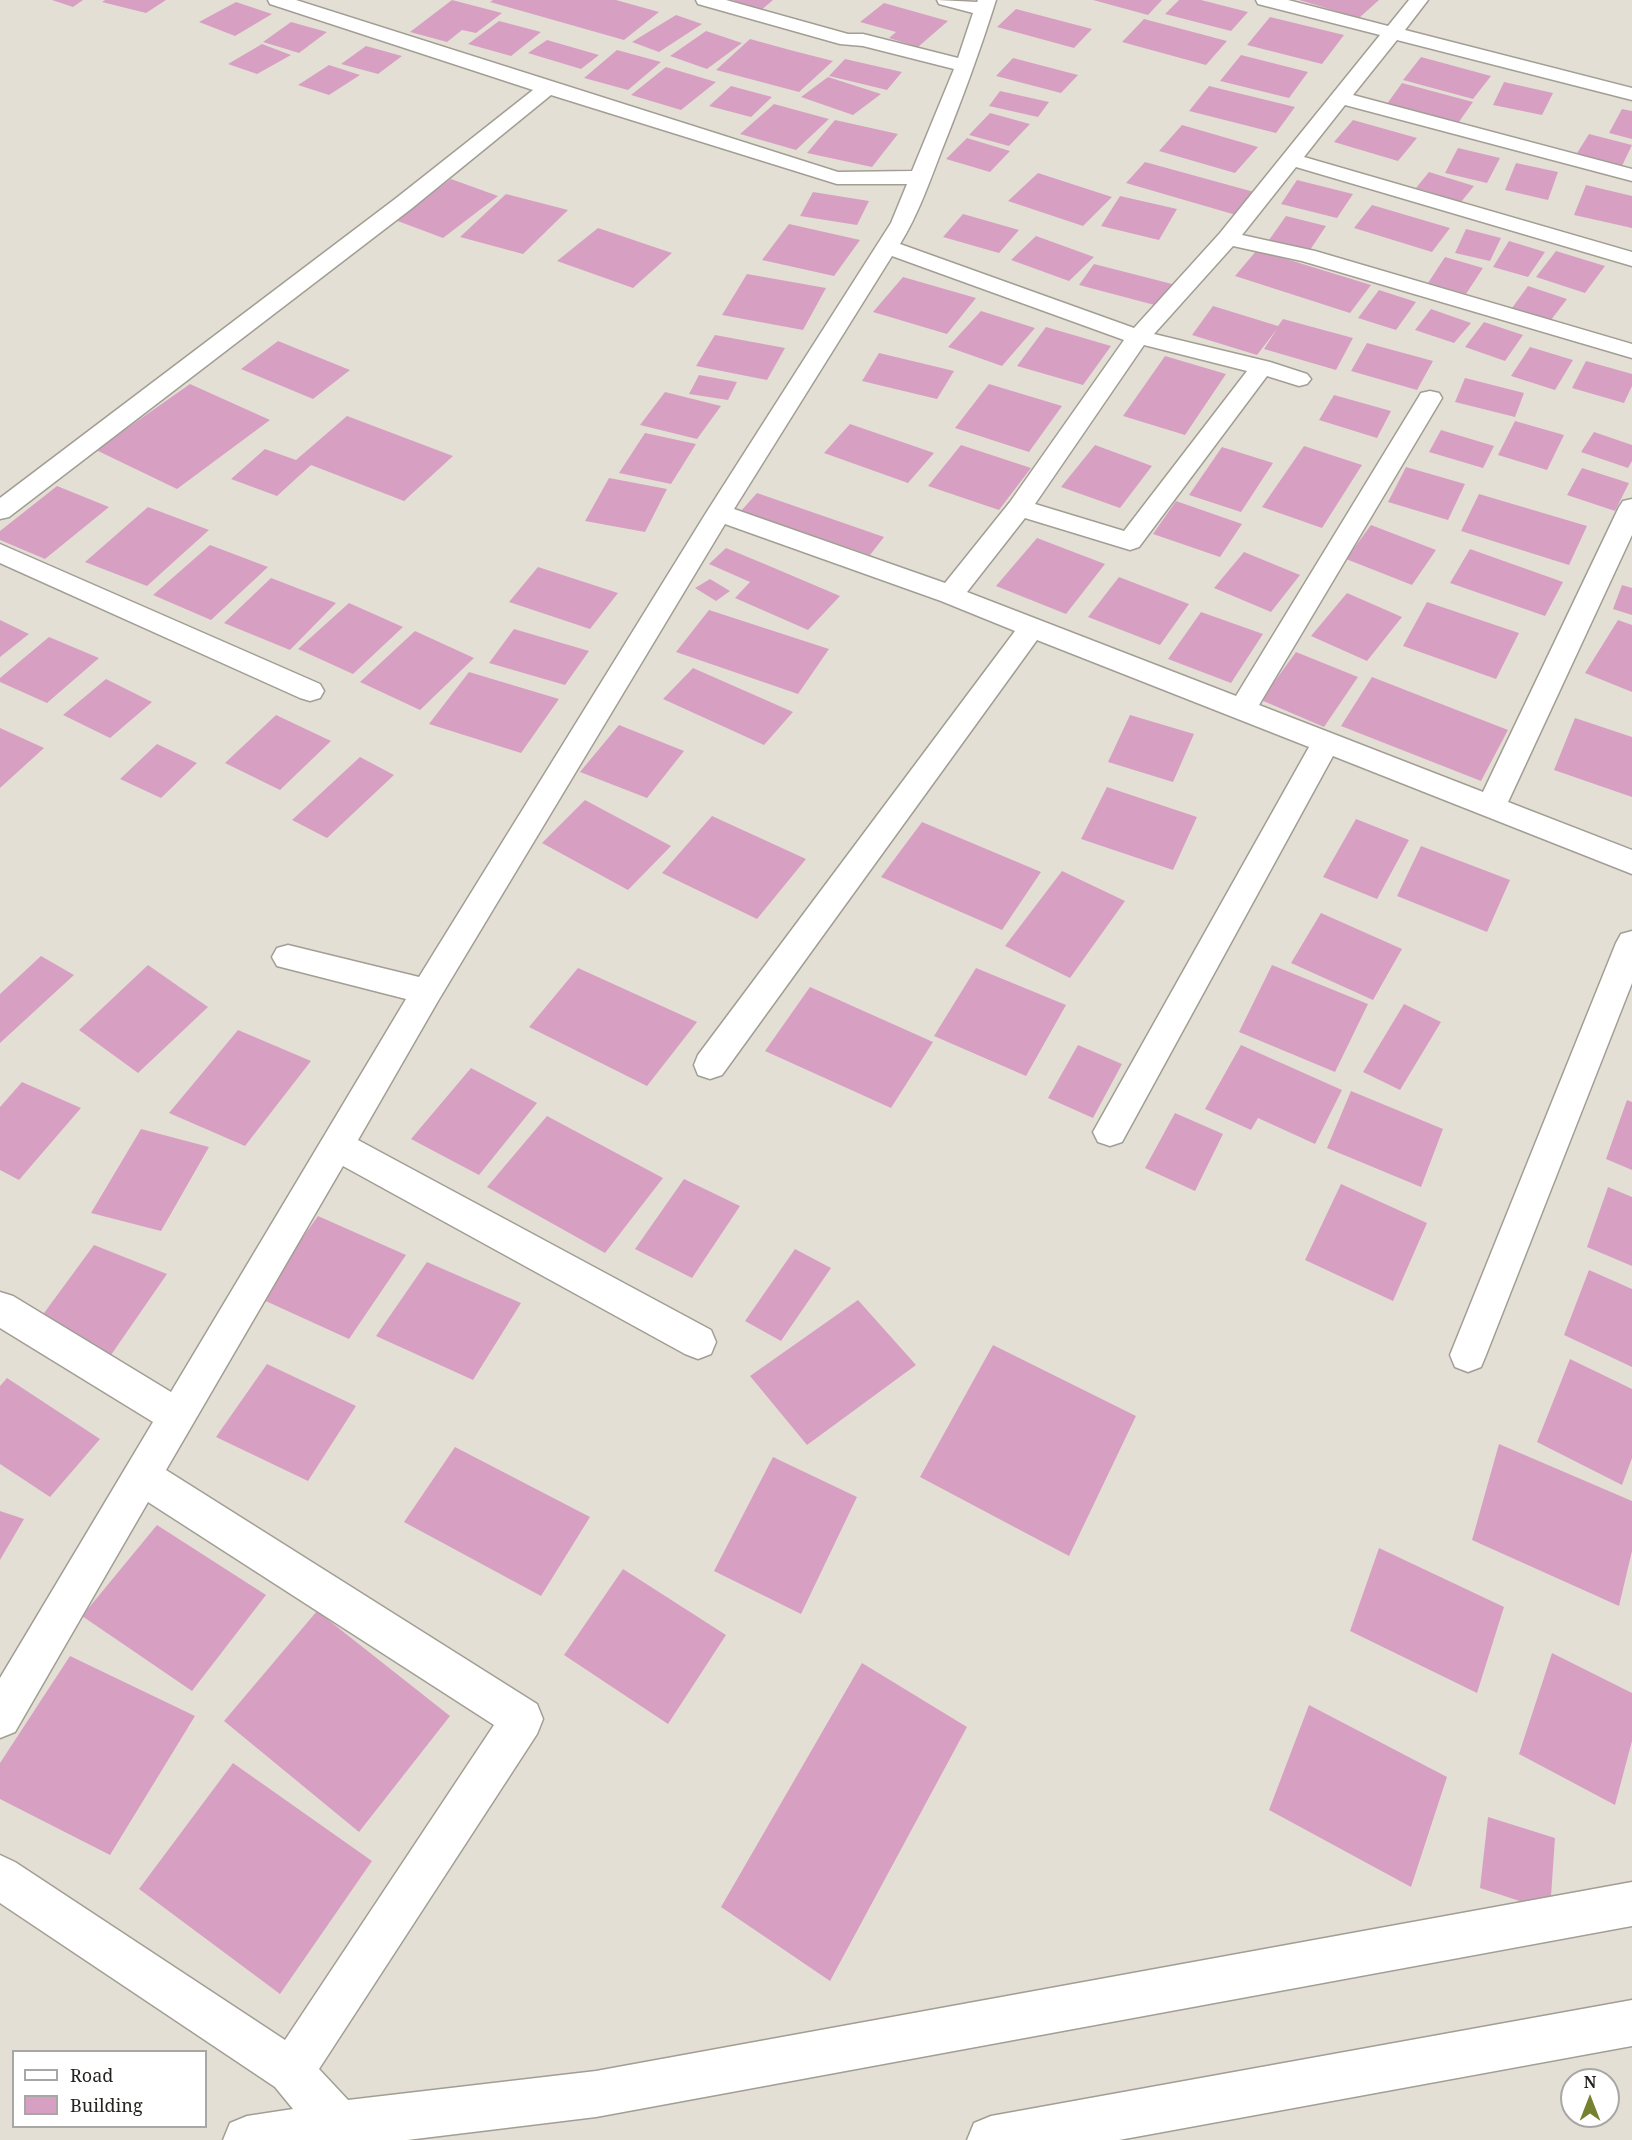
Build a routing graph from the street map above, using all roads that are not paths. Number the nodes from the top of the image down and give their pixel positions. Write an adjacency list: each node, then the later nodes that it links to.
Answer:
1 (277, 0): 9 (street)
2 (705, 0): 8 (street)
3 (946, 0): 6 (street)
4 (1265, 0): 7 (street)
5 (1419, 0): 7 (street)
6 (986, 5): 8 (street)
7 (1393, 32): 10 (street); 11 (street)
8 (965, 66): 14 (street)
9 (548, 88): 14 (street); 25 (street)
10 (1632, 94)
11 (1341, 98): 12 (street); 13 (street)
12 (1293, 160): 15 (street); 17 (street)
13 (1632, 175)
14 (921, 177): 16 (street)
15 (1228, 238): 18 (street); 19 (street)
16 (887, 247): 18 (street); 26 (street)
17 (1632, 259)
18 (1138, 337): 20 (street); 24 (street)
19 (1632, 351)
20 (1262, 367): 21 (street); 24 (street)
21 (1299, 379)
22 (1430, 398): 31 (street)
23 (1632, 507): 33 (street)
24 (1019, 508): 28 (street)
25 (0, 511)
26 (719, 513): 28 (street); 37 (street)
27 (0, 553): 30 (street)
28 (950, 596): 29 (street)
29 (1032, 627): 31 (street); 38 (street)
30 (310, 691)
31 (1242, 710): 32 (street)
32 (1326, 744): 33 (street); 39 (street)
33 (1491, 807): 34 (street)
34 (1632, 862)
35 (1632, 943): 43 (street)
36 (288, 957): 37 (street)
37 (427, 992): 40 (street)
38 (710, 1065)
39 (1110, 1132)
40 (336, 1145): 42 (street); 44 (street)
41 (0, 1308): 44 (street)
42 (698, 1342)
43 (1468, 1355)
44 (176, 1416): 45 (street)
45 (141, 1476): 46 (street); 50 (street)
46 (0, 1717)
47 (0, 1877): 50 (street)
48 (1632, 1904): 51 (street)
49 (1632, 2023): 53 (street)
50 (291, 2071): 51 (street)
51 (347, 2133): 52 (street)
52 (247, 2140)
53 (991, 2140)

